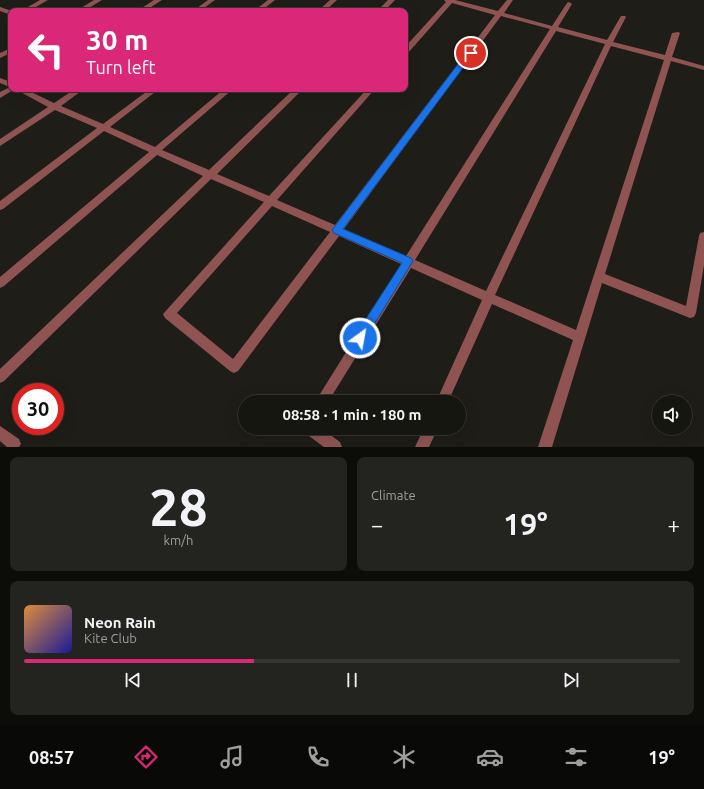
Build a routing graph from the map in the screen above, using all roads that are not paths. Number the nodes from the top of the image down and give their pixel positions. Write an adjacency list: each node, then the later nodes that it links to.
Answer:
1 (45, 0): 11 (street)
2 (99, 0): 12 (street)
3 (159, 0): 13 (street)
4 (212, 0): 14 (street)
5 (272, 0): 15 (street)
6 (334, 0): 16 (street)
7 (392, 0): 17 (street)
8 (450, 0): 18 (street); 23 (street)
9 (510, 0): 18 (street)
10 (569, 4): 20 (street)
11 (30, 8)
12 (84, 8)
13 (145, 8)
14 (200, 8)
15 (261, 8)
16 (325, 8)
17 (383, 8)
18 (500, 14): 20 (street); 39 (street)
19 (623, 17): 22 (street)
20 (554, 28): 22 (street); 41 (street)
21 (676, 33): 24 (street)
22 (609, 43): 24 (street); 44 (street)
23 (408, 48)
24 (668, 59): 25 (street); 42 (street)
25 (704, 68)
26 (25, 92): 32 (street)
27 (75, 92): 32 (street)
28 (151, 92): 33 (street)
29 (225, 92): 35 (street)
30 (296, 92): 36 (street)
31 (368, 92): 37 (street)
32 (54, 106): 33 (street); 34 (street)
33 (104, 128): 35 (street); 38 (street)
34 (0, 143)
35 (156, 151): 36 (street); 43 (street)
36 (211, 174): 37 (street); 46 (street)
37 (270, 201): 39 (street); 39 (street)
38 (0, 206)
39 (337, 230): 41 (street)
40 (704, 236): 42 (street)
41 (408, 261): 44 (street); 47 (street)
42 (598, 276): 45 (street)
43 (0, 283)
44 (489, 297): 45 (street); 48 (street)
45 (580, 337): 55 (street)
46 (0, 377)
47 (325, 395)
48 (445, 395)
49 (0, 433): 52 (street)
50 (319, 435): 53 (street)
51 (428, 435): 54 (street)
52 (14, 444)
53 (335, 447)
54 (422, 447)
55 (545, 447)

